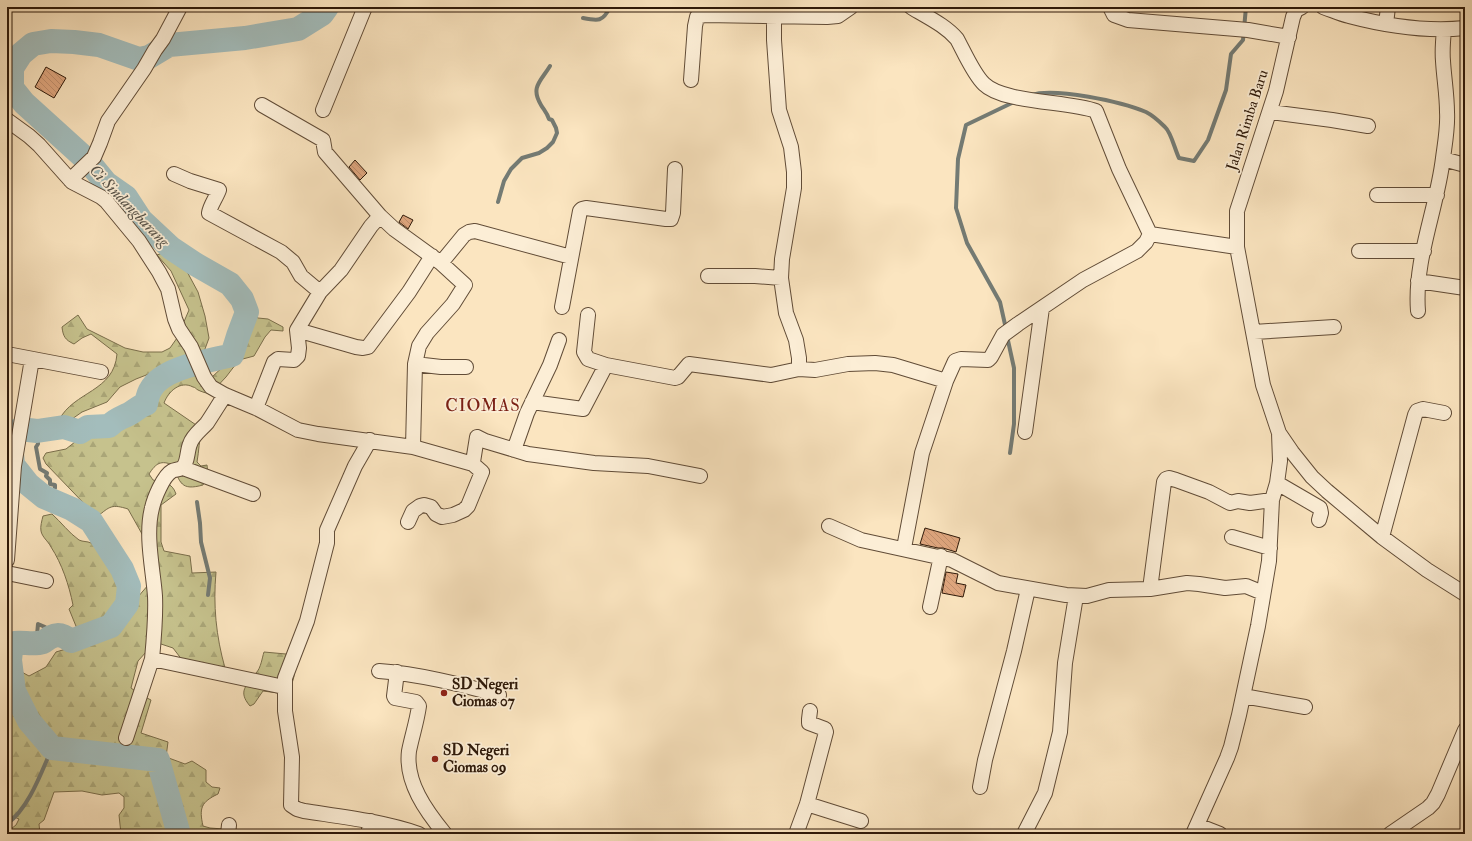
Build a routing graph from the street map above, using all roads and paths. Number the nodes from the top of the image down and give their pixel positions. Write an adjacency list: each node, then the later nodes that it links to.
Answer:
1 (180, 7): 24 (street)
2 (365, 7): 16 (street)
3 (851, 7): 9 (street)
4 (911, 7): 28 (street)
5 (1110, 7): 13 (street)
6 (1323, 7): 10 (street)
7 (1388, 7): 10 (street)
8 (1294, 8): 13 (street, Jalan Rimba Baru)
9 (774, 16): 14 (street); 35 (street)
10 (1386, 24): 12 (street)
11 (1465, 28): 12 (street)
12 (1444, 30): 20 (street)
13 (1289, 37): 17 (street, Jalan Rimba Baru)
14 (691, 80)
15 (262, 105): 27 (street)
16 (323, 110)
17 (1270, 112): 19 (street); 29 (street, Jalan Rimba Baru)
18 (7, 120): 24 (street)
19 (1368, 126)
20 (1443, 159): 21 (street); 26 (street)
21 (1465, 165)
22 (676, 169): 32 (street)
23 (174, 174): 38 (street)
24 (70, 180): 55 (street)
25 (1377, 195): 26 (street)
26 (1437, 195): 31 (street)
27 (380, 216): 33 (street); 38 (street)
28 (1150, 234): 29 (street); 40 (street)
29 (1237, 247): 45 (street, Jalan Rimba Baru)
30 (1359, 251): 31 (street)
31 (1424, 251): 36 (street)
32 (571, 257): 33 (street); 39 (street)
33 (437, 260): 44 (street); 49 (street)
34 (708, 276): 35 (street)
35 (781, 278): 52 (street)
36 (1418, 281): 37 (street); 41 (street)
37 (1465, 288)
38 (320, 292): 44 (street)
39 (562, 308)
40 (1042, 308): 54 (street); 59 (street)
41 (1418, 311)
42 (588, 315): 50 (street)
43 (1334, 327): 45 (street)
44 (297, 330): 57 (street)
45 (1254, 332): 60 (street, Jalan Rimba Baru)
46 (559, 340): 56 (street)
47 (7, 354): 48 (street)
48 (32, 359): 53 (street); 65 (street)
49 (415, 364): 51 (street); 62 (street)
50 (606, 365): 52 (street); 56 (street)
51 (466, 366)
52 (799, 370): 54 (street)
53 (101, 372)
54 (946, 381): 76 (street)
55 (224, 395): 57 (street); 66 (street)
56 (532, 402): 63 (street)
57 (256, 408): 61 (street)
58 (1444, 413): 75 (street)
59 (1025, 432)
60 (1279, 433): 68 (street); 75 (street)
61 (370, 440): 62 (street); 91 (street)
62 (413, 447): 64 (street)
63 (514, 450): 64 (street); 67 (street)
64 (473, 464): 72 (street)
65 (10, 465): 79 (street)
66 (183, 468): 69 (street); 88 (street)
67 (700, 476)
68 (1277, 483): 70 (street); 71 (street)
69 (253, 494)
70 (1272, 500): 77 (street); 83 (street)
71 (1319, 520)
72 (408, 522)
73 (829, 526): 76 (street)
74 (1232, 537): 77 (street)
75 (1382, 537): 85 (street)
76 (904, 548): 78 (street)
77 (1270, 548): 84 (street)
78 (941, 556): 82 (street); 87 (street)
79 (7, 560)
80 (7, 572): 81 (street)
81 (46, 581)
82 (1028, 589): 86 (street); 98 (street)
83 (1150, 589): 84 (street); 86 (street)
84 (1263, 593): 93 (street)
85 (1465, 594)
86 (1076, 596): 106 (street)
87 (930, 607)
88 (152, 659): 91 (street); 97 (street)
89 (378, 671): 90 (street)
90 (397, 672): 92 (street); 104 (street)
91 (284, 687): 101 (street)
92 (499, 695)
93 (1243, 696): 94 (street); 102 (street)
94 (1305, 707)
95 (810, 711): 99 (street)
96 (1465, 730): 108 (street)
97 (126, 738)
98 (980, 787)
99 (807, 804): 100 (street); 105 (street)
100 (861, 820)
101 (370, 827): 103 (street)
102 (1195, 830): 107 (street)
103 (419, 834)
104 (445, 834)
105 (796, 834)
106 (1024, 834)
107 (1220, 834)
108 (1390, 834)

